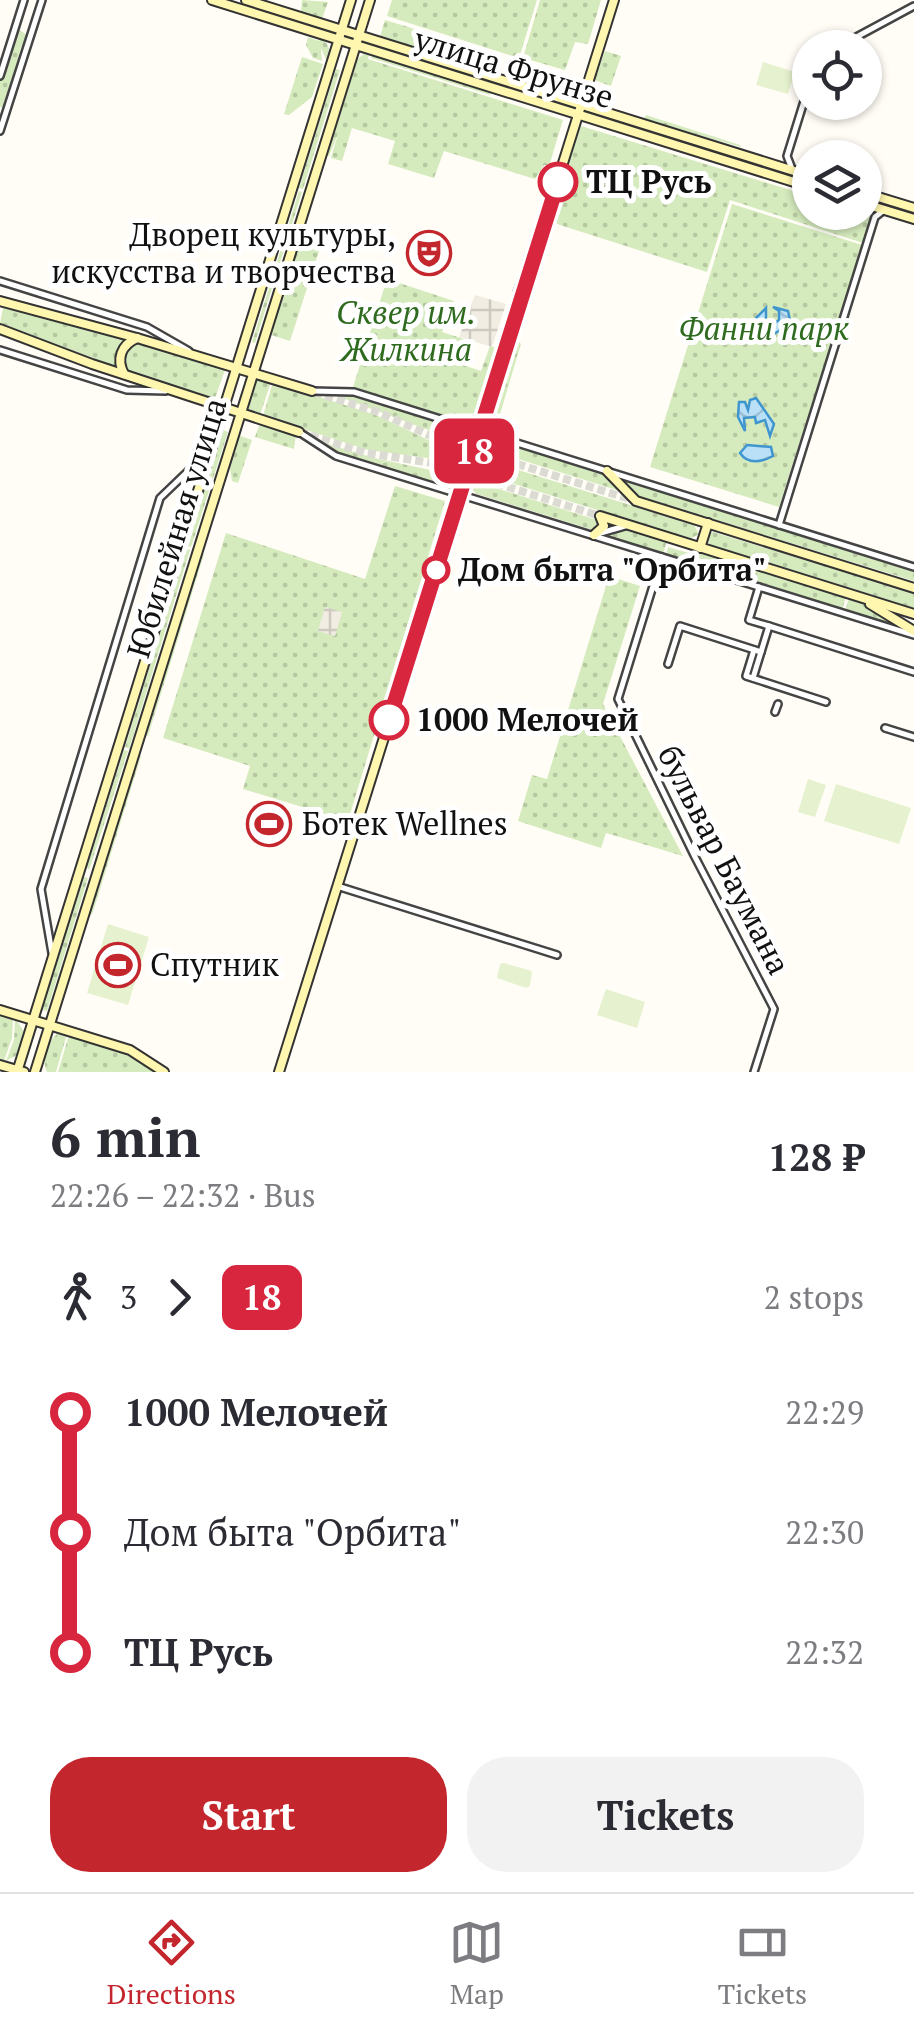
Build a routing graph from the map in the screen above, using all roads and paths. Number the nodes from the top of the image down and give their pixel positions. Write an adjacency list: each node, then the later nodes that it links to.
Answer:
1 (24, 0): 9 (street)
2 (42, 0): 11 (street)
3 (212, 0): 12 (main road, улица Фрунзе)
4 (246, 0): 12 (main road, улица Фрунзе)
5 (351, 0): 12 (main road, Юбилейная улица)
6 (370, 0): 13 (main road, Юбилейная улица)
7 (614, 0): 15 (main road)
8 (914, 6): 10 (street)
9 (15, 27): 11 (street); 14 (street)
10 (869, 30)
11 (31, 32): 17 (street)
12 (341, 35): 13 (main road, улица Фрунзе); 39 (main road, Юбилейная улица)
13 (356, 40): 15 (main road, улица Фрунзе); 40 (main road, Юбилейная улица)
14 (0, 76)
15 (580, 110): 18 (main road, улица Фрунзе); 29 (main road)
16 (798, 120): 19 (street)
17 (0, 131)
18 (688, 144): 20 (main road, улица Фрунзе); 23 (main road, улица Фрунзе)
19 (789, 150): 20 (street); 21 (street)
20 (771, 164): 22 (main road, улица Фрунзе)
21 (792, 169)
22 (792, 171)
23 (792, 181)
24 (882, 198): 25 (main road)
25 (914, 208)
26 (884, 210): 27 (main road)
27 (914, 219)
28 (871, 230): 52 (street)
29 (531, 263)
30 (528, 274): 32 (main road)
31 (0, 281): 38 (street)
32 (521, 294)
33 (0, 301): 36 (main road)
34 (518, 307): 47 (main road)
35 (0, 329): 41 (main road)
36 (137, 338): 38 (main road); 41 (main road)
37 (0, 350): 42 (street)
38 (196, 356): 39 (main road)
39 (237, 368): 40 (main road); 44 (main road, Юбилейная улица)
40 (252, 372): 43 (main road); 45 (main road, Юбилейная улица)
41 (125, 375): 42 (main road)
42 (172, 391): 44 (main road)
43 (312, 391): 47 (street)
44 (224, 408): 45 (main road); 48 (main road, Юбилейная улица)
45 (239, 413): 46 (main road); 73 (main road, Юбилейная улица)
46 (299, 432): 50 (street)
47 (479, 434): 49 (street); 50 (main road, bridge)
48 (212, 448): 72 (main road, Юбилейная улица); 76 (street)
49 (607, 472): 51 (main road); 52 (street)
50 (461, 492): 54 (street); 74 (main road)
51 (708, 523): 55 (main road); 59 (main road)
52 (779, 524): 57 (street)
53 (630, 525): 54 (street); 54 (main road); 55 (main road)
54 (594, 535): 56 (street)
55 (700, 548): 60 (main road)
56 (662, 556): 58 (street); 85 (street, бульвар Баумана)
57 (914, 567)
58 (759, 587): 62 (street); 63 (street)
59 (914, 588)
60 (858, 597): 61 (main road); 63 (main road)
61 (914, 614)
62 (768, 626): 64 (street); 66 (street)
63 (914, 633)
64 (758, 651): 65 (street); 67 (street)
65 (668, 664)
66 (914, 672)
67 (783, 688): 68 (street); 69 (street)
68 (780, 696)
69 (826, 702)
70 (885, 728): 71 (street)
71 (914, 736)
72 (80, 871): 73 (main road); 76 (main road, Юбилейная улица)
73 (96, 876): 79 (main road, Юбилейная улица)
74 (337, 886): 75 (street); 84 (main road)
75 (557, 955)
76 (53, 958): 78 (main road, Юбилейная улица)
77 (0, 1010): 78 (main road)
78 (34, 1021): 79 (main road); 81 (main road, Юбилейная улица)
79 (50, 1026): 82 (main road, Юбилейная улица); 83 (main road)
80 (0, 1065): 81 (main road)
81 (19, 1071)
82 (35, 1072)
83 (164, 1072)
84 (279, 1072)
85 (754, 1072)

